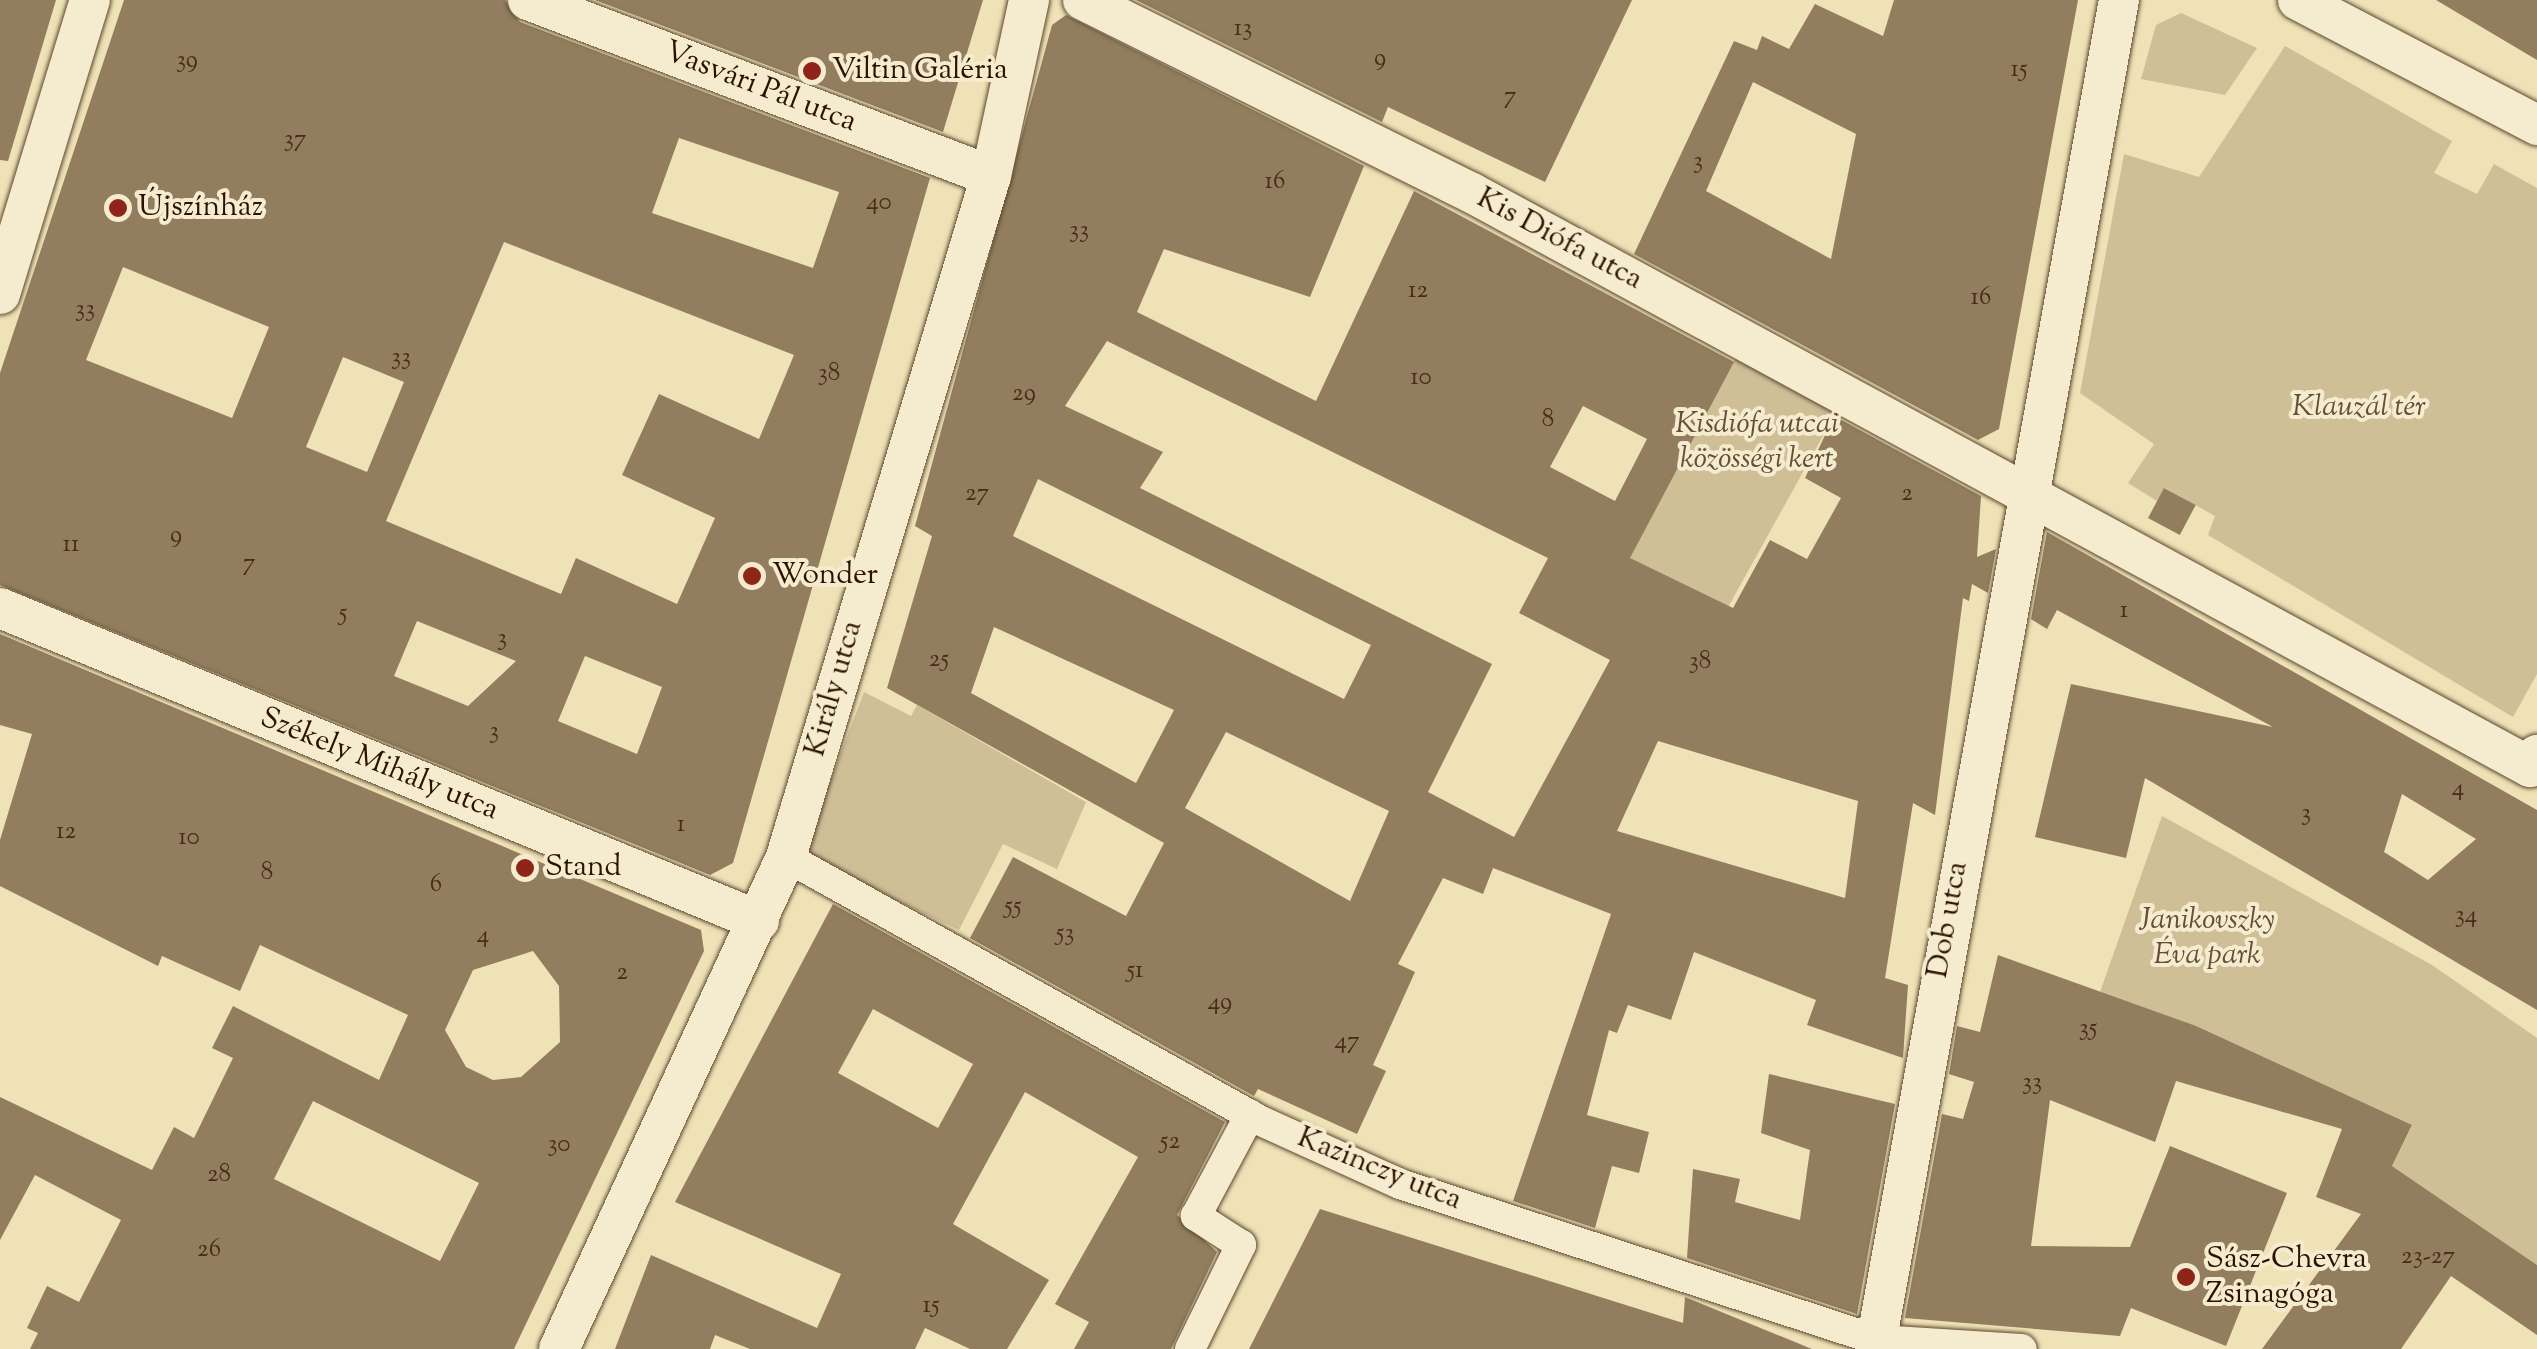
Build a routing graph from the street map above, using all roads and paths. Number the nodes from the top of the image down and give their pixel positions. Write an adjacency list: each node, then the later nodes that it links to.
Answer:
1 (90, 0): 8 (street)
2 (528, 0): 9 (street, Vasvári Pál utca)
3 (1030, 0): 9 (street, Király utca)
4 (1083, 0): 11 (street, Kis Diófa utca)
5 (2118, 0): 11 (street)
6 (2298, 0): 7 (street)
7 (2537, 125)
8 (16, 176): 10 (street)
9 (991, 176): 14 (street, Király utca)
10 (0, 294)
11 (2028, 493): 13 (street); 17 (street, Dob utca)
12 (0, 608): 15 (street, Székely Mihály utca)
13 (2535, 764)
14 (786, 857): 15 (street, Király utca); 16 (street, Kazinczy utca)
15 (759, 921): 18 (street, Király utca)
16 (1250, 1115): 17 (street, Kazinczy utca); 19 (street)
17 (1876, 1344): 20 (street, Kazinczy utca)
18 (560, 1349)
19 (1190, 1349)
20 (2022, 1349)

